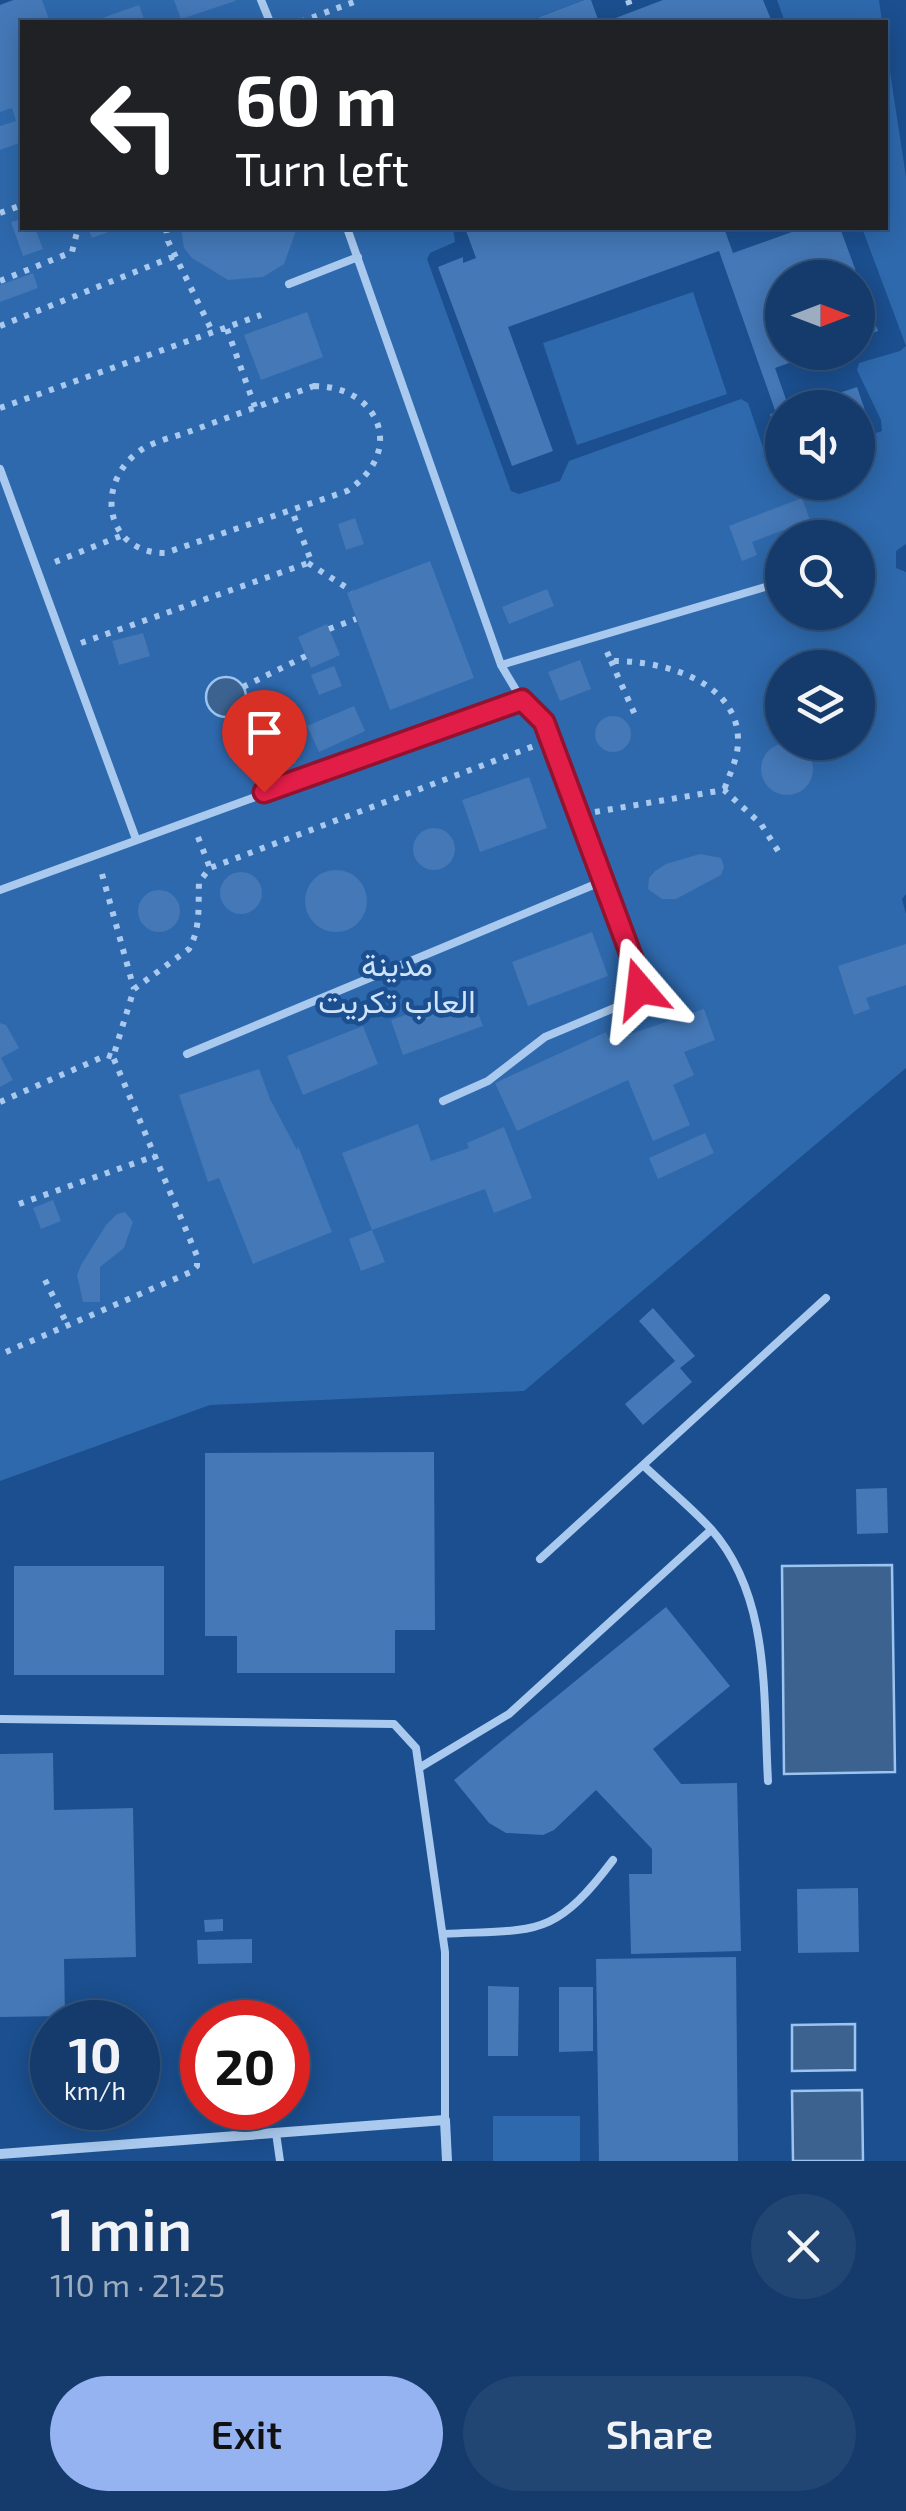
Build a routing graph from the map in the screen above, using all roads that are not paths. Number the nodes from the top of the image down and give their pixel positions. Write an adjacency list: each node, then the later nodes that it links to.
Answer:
1 (348, 230): 2 (lane)
2 (358, 257): 3 (lane); 6 (lane)
3 (289, 284)
4 (0, 469): 8 (lane)
5 (765, 587): 6 (lane)
6 (501, 665): 7 (lane)
7 (522, 700): 8 (lane); 9 (lane)
8 (136, 839): 10 (lane)
9 (603, 880): 11 (lane); 12 (lane)
10 (0, 890)
11 (187, 1054)
12 (442, 1100)
13 (826, 1298): 14 (lane)
14 (643, 1465): 15 (lane); 16 (lane)
15 (712, 1530): 18 (lane); 19 (lane)
16 (540, 1559)
17 (0, 1719): 18 (lane)
18 (419, 1768): 21 (lane)
19 (768, 1781)
20 (614, 1860): 21 (lane)
21 (442, 1934): 22 (lane)
22 (446, 2120): 23 (street); 27 (street)
23 (276, 2132): 25 (street); 26 (lane)
24 (0, 2154): 25 (street)
25 (58, 2155)
26 (280, 2161)
27 (447, 2161)

